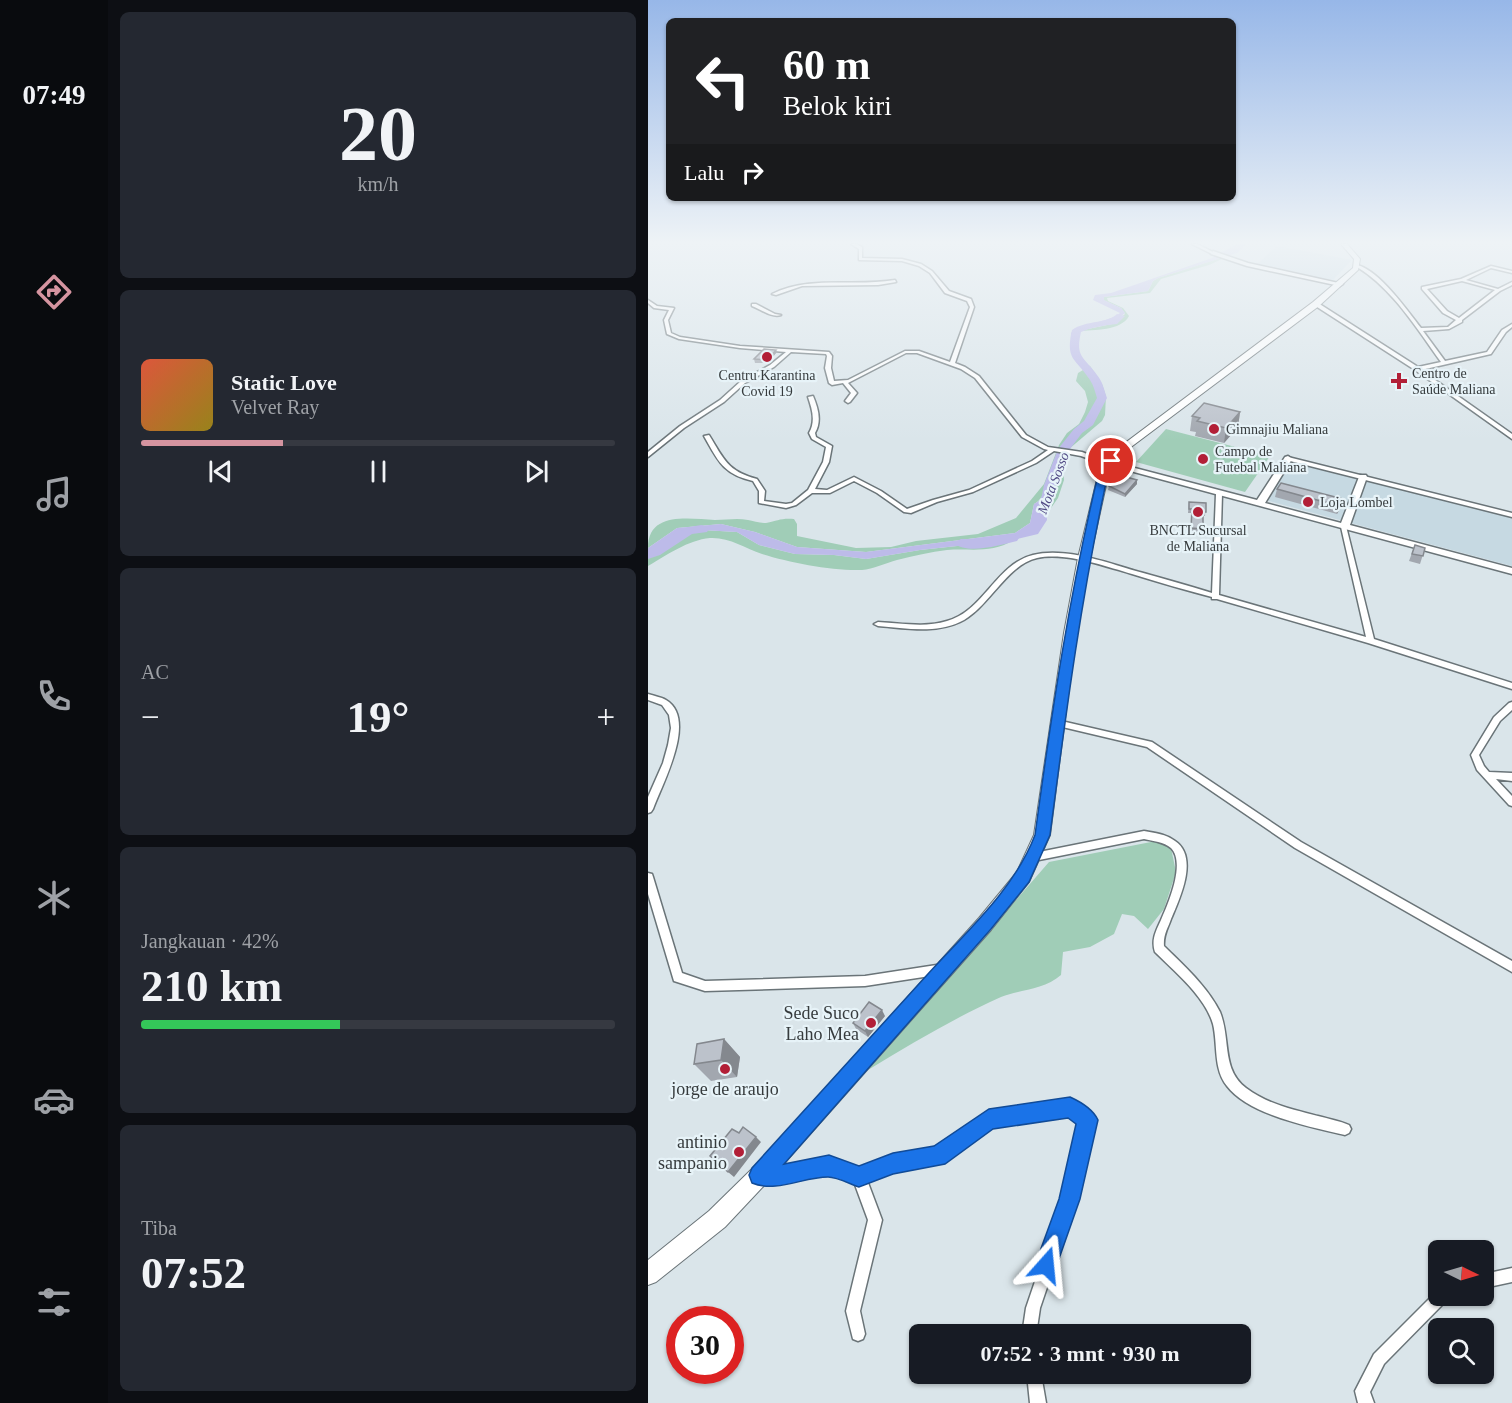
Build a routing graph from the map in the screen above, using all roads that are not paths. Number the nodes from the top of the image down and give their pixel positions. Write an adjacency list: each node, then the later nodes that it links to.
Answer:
1 (672, 309): 13 (street)
2 (762, 309): 9 (street)
3 (971, 309): 15 (street)
4 (1309, 309): 25 (main road)
5 (1325, 309): 16 (street)
6 (1403, 309): 12 (street)
7 (1443, 309): 10 (street)
8 (1474, 309): 10 (street)
9 (779, 315)
10 (1460, 321): 12 (street)
11 (1512, 325): 14 (street)
12 (1418, 330): 14 (street)
13 (789, 352): 17 (street); 23 (street)
14 (1444, 363): 16 (street)
15 (952, 364): 17 (street); 22 (street)
16 (1417, 369): 21 (street)
17 (845, 382): 19 (street)
18 (812, 397): 27 (street)
19 (848, 401)
20 (707, 436): 27 (street)
21 (1512, 437)
22 (1052, 450): 25 (street); 27 (street)
23 (648, 455)
24 (1288, 459): 26 (street); 29 (street)
25 (1106, 463): 28 (street); 32 (main road)
26 (1363, 477): 30 (street); 31 (street)
27 (811, 491)
28 (1219, 494): 29 (street); 34 (street)
29 (1259, 504): 31 (street)
30 (1512, 515)
31 (1344, 527): 33 (street); 36 (street)
32 (1084, 558): 34 (street); 35 (street); 40 (main road)
33 (1512, 571)
34 (1215, 597): 36 (street)
35 (878, 624)
36 (1371, 641): 37 (street)
37 (1512, 686)
38 (648, 696): 44 (street)
39 (1512, 705): 41 (street)
40 (1057, 723): 45 (main road); 47 (street)
41 (1488, 775): 42 (street); 43 (street)
42 (1512, 777)
43 (1512, 802)
44 (648, 809)
45 (1034, 857): 48 (main road); 49 (street)
46 (648, 877): 48 (street)
47 (1512, 967)
48 (945, 969): 50 (main road)
49 (1345, 1129)
50 (760, 1175): 51 (street); 52 (main road)
51 (859, 1177): 56 (street); 57 (street)
52 (648, 1274)
53 (1512, 1275): 54 (street)
54 (1494, 1279)
55 (1432, 1306): 60 (street)
56 (1031, 1324)
57 (858, 1334)
58 (1035, 1384): 59 (street)
59 (1038, 1403)
60 (1366, 1403)

